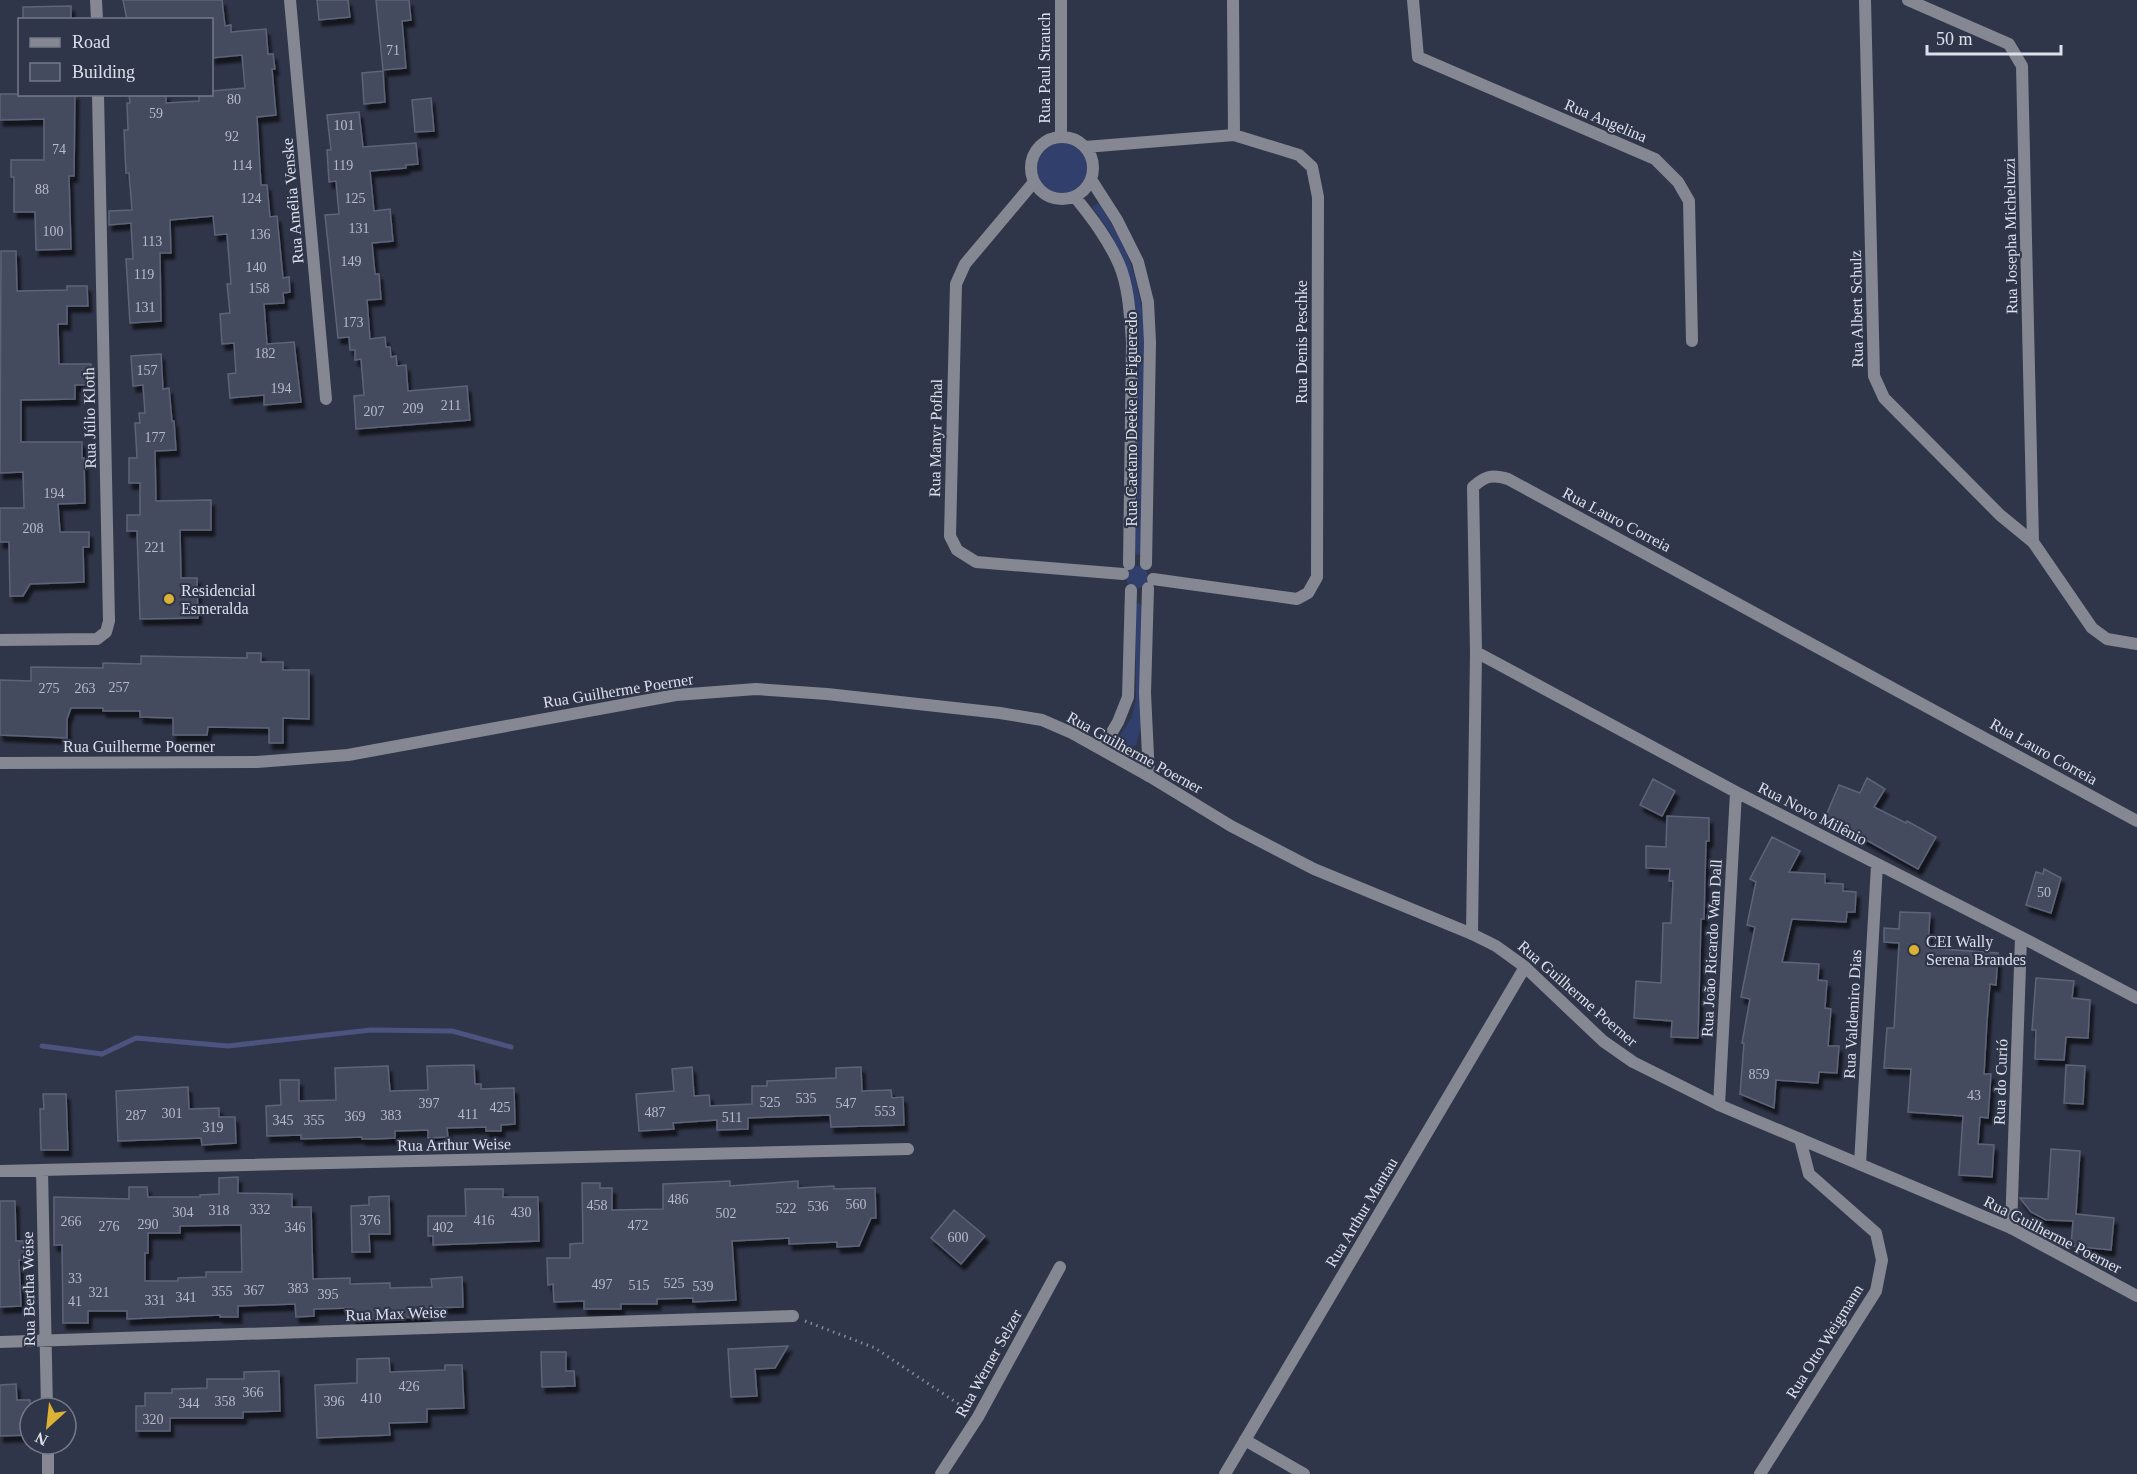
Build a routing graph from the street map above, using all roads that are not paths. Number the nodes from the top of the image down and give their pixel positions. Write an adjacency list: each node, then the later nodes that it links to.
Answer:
1 (96, 0): 8 (street)
2 (290, 0): 17 (street, Rua Amélia Venske)
3 (1061, 0): 11 (street, Rua Paul Strauch)
4 (1233, 0): 10 (street)
5 (1413, 0): 16 (street, Rua Angelina)
6 (1865, 0): 18 (street, Rua Albert Schulz)
7 (1908, 0): 18 (street, Rua Josepha Micheluzzi)
8 (97, 18)
9 (98, 96): 23 (street, Rua Júlio Kloth)
10 (1234, 135): 12 (street, Rua Denis Peschke); 21 (street, Rua Denis Peschke)
11 (1061, 137): 12 (street); 14 (street)
12 (1085, 147): 13 (street)
13 (1092, 181): 15 (street); 19 (street, Rua Caetano Deeke de Figueredo)
14 (1034, 182): 15 (street); 20 (street, Rua Manyr Pofhal)
15 (1075, 197): 20 (street, Rua Caetano Deeke de Figueredo)
16 (1692, 341)
17 (326, 399)
18 (2033, 542): 24 (street, Rua Albert Schulz)
19 (1146, 564): 20 (street); 21 (street)
20 (1126, 569): 22 (street)
21 (1150, 584): 22 (street); 28 (street)
22 (1131, 590): 26 (street)
23 (0, 640)
24 (2137, 644)
25 (1476, 652): 29 (street, Rua Novo Milênio); 30 (street, Rua Lauro Correia); 32 (street, Rua Lauro Correia)
26 (1102, 749): 27 (street, Rua Guilherme Poerner); 28 (street, Rua Guilherme Poerner)
27 (0, 763)
28 (1149, 776): 32 (street, Rua Guilherme Poerner)
29 (1736, 792): 31 (street, Rua Novo Milênio); 36 (street, Rua João Ricardo Wan Dall)
30 (2137, 821)
31 (1877, 865): 33 (street, Rua Novo Milênio); 39 (street, Rua Valdemiro Dias)
32 (1472, 934): 34 (street, Rua Guilherme Poerner)
33 (2021, 937): 35 (street, Rua Novo Milênio); 42 (street, Rua do Curió)
34 (1525, 966): 36 (street, Rua Guilherme Poerner); 49 (street, Rua Arthur Mantau)
35 (2137, 998)
36 (1719, 1106): 37 (street, Rua Guilherme Poerner)
37 (1800, 1139): 39 (street, Rua Guilherme Poerner); 55 (street, Rua Otto Weigmann)
38 (909, 1149): 40 (street, Rua Arthur Weise)
39 (1860, 1164): 42 (street, Rua Guilherme Poerner)
40 (42, 1170): 41 (street, Rua Arthur Weise); 46 (street, Rua Bertha Weise)
41 (0, 1171)
42 (2011, 1228): 44 (street, Rua Guilherme Poerner)
43 (1060, 1267): 52 (street, Rua Werner Selzer)
44 (2137, 1296)
45 (793, 1316): 46 (street, Rua Max Weise)
46 (46, 1341): 47 (street, Rua Max Weise); 48 (street, Rua Bertha Weise)
47 (0, 1342)
48 (47, 1396)
49 (1245, 1440): 53 (street, Rua Arthur Mantau); 54 (street)
50 (48, 1456): 51 (street)
51 (48, 1474)
52 (941, 1474)
53 (1225, 1474)
54 (1304, 1474)
55 (1760, 1474)

